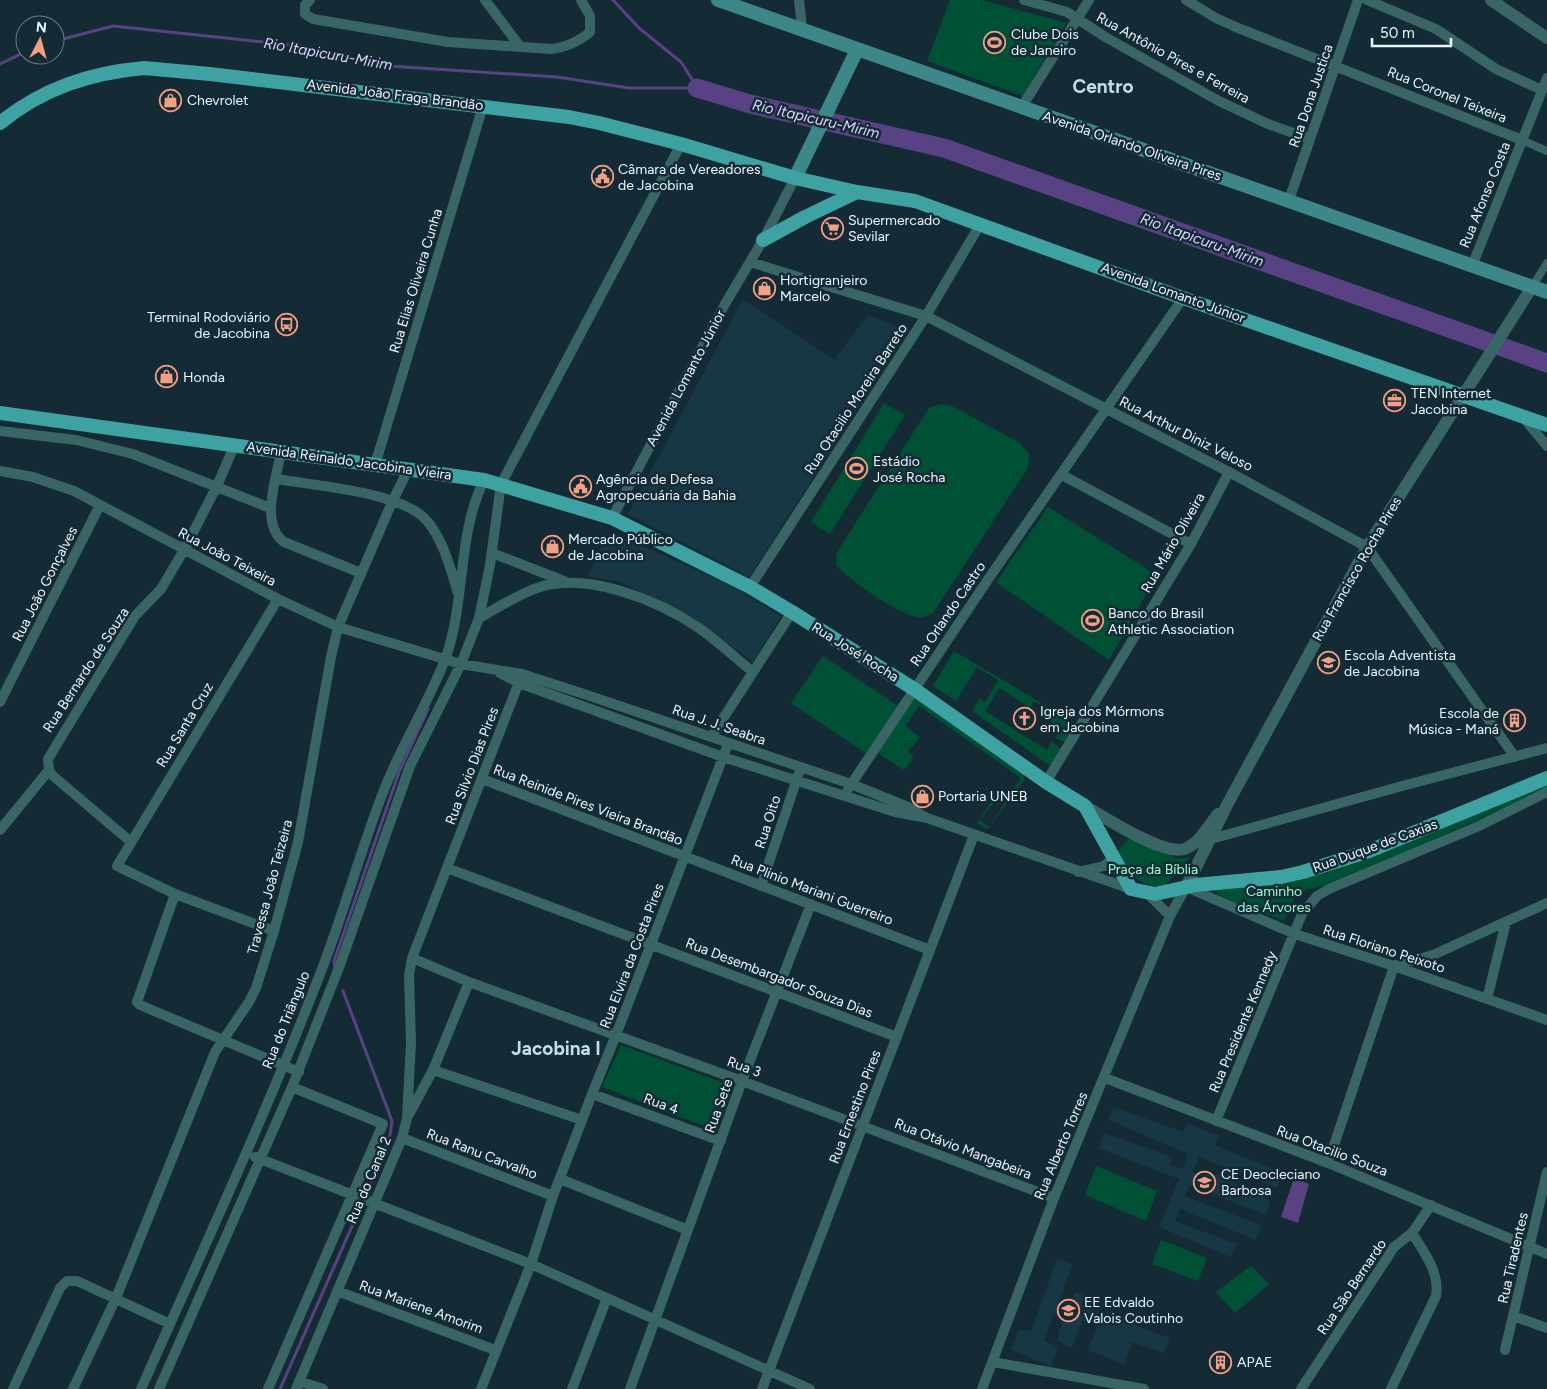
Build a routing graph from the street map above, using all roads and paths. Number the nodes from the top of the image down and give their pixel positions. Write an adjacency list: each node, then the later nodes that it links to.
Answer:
1 (310, 0): 15 (street)
2 (485, 0): 15 (street)
3 (581, 0): 15 (street)
4 (718, 0): 13 (main road, Avenida Orlando Oliveira Pires)
5 (799, 0): 13 (street)
6 (1024, 0): 12 (street, Rua Antônio Pires e Ferreira)
7 (1089, 0): 12 (street)
8 (1186, 0): 17 (street, Rua Coronel Teixeira)
9 (1358, 0): 17 (street, Rua Dona Justica)
10 (1367, 0): 19 (street)
11 (1491, 0): 14 (street)
12 (1077, 18): 21 (street); 23 (street, Rua Antônio Pires e Ferreira)
13 (802, 28): 16 (main road, Avenida Orlando Oliveira Pires)
14 (1547, 38)
15 (519, 46)
16 (857, 50): 21 (main road, Avenida Orlando Oliveira Pires); 27 (main road)
17 (1336, 66): 23 (street, Rua Dona Justica); 24 (street, Rua Coronel Teixeira)
18 (1547, 78): 19 (street, Rua Afonso Costa)
19 (1542, 90): 24 (street, Rua Afonso Costa)
20 (483, 106): 22 (main road, Avenida João Fraga Brandão); 25 (main road, Avenida João Fraga Brandão); 50 (street, Rua Elias Oliveira Cunha)
21 (1021, 108): 29 (main road, Avenida Orlando Oliveira Pires)
22 (0, 123)
23 (1310, 139): 29 (street, Rua Dona Justica)
24 (1522, 140): 26 (street, Rua Coronel Teixeira); 34 (street, Rua Afonso Costa)
25 (682, 144): 27 (main road, Avenida João Fraga Brandão); 57 (street)
26 (1547, 151)
27 (795, 178): 28 (main road, Avenida Lomanto Júnior); 31 (street, Avenida Lomanto Júnior)
28 (857, 192): 30 (main road, Avenida Lomanto Júnior); 31 (main road)
29 (1289, 200): 34 (main road, Avenida Orlando Oliveira Pires)
30 (981, 224): 37 (main road, Avenida Lomanto Júnior); 38 (street, Rua Otacilio Moreira Barreto)
31 (763, 240): 32 (street, Avenida Lomanto Júnior)
32 (750, 262): 38 (street, Rua Arthur Diniz Veloso); 62 (street, Avenida Lomanto Júnior)
33 (1547, 263): 35 (street, Rua Francisco Rocha Pires)
34 (1472, 266): 35 (main road, Avenida Orlando Oliveira Pires)
35 (1532, 287): 36 (main road, Avenida Orlando Oliveira Pires); 39 (street, Rua Francisco Rocha Pires)
36 (1547, 292)
37 (1183, 298): 39 (main road, Avenida Lomanto Júnior); 40 (street, Rua Orlando Castro)
38 (926, 316): 40 (street, Rua Arthur Diniz Veloso); 69 (street, Rua Otacilio Moreira Barreto)
39 (1466, 389): 42 (main road, Avenida Lomanto Júnior); 64 (street, Rua Francisco Rocha Pires)
40 (1107, 409): 53 (street, Rua Arthur Diniz Veloso); 54 (street, Rua Orlando Castro)
41 (0, 413): 44 (main road, Avenida Reinaldo Jacobina Vieira)
42 (1523, 416): 43 (main road, Avenida Lomanto Júnior); 47 (street)
43 (1547, 425)
44 (113, 427): 46 (main road, Avenida Reinaldo Jacobina Vieira); 48 (street)
45 (0, 431): 48 (street)
46 (235, 444): 49 (main road, Avenida Reinaldo Jacobina Vieira); 58 (street, Rua Bernardo de Souza)
47 (1547, 446)
48 (108, 447): 58 (street)
49 (281, 451): 50 (main road, Avenida Reinaldo Jacobina Vieira); 55 (street)
50 (375, 465): 52 (main road, Avenida Reinaldo Jacobina Vieira)
51 (0, 470): 60 (street, Rua João Teixeira)
52 (408, 470): 56 (main road, Avenida Reinaldo Jacobina Vieira); 59 (street, Travessa João Teizeira)
53 (1229, 472): 63 (street, Rua Mário Oliveira); 64 (street, Rua Arthur Diniz Veloso)
54 (1062, 475): 63 (street); 79 (street, Rua Orlando Castro)
55 (277, 479): 59 (street); 61 (street)
56 (484, 480): 57 (main road, Avenida Reinaldo Jacobina Vieira); 71 (street, Rua do Triângulo)
57 (500, 484): 62 (main road, Avenida Reinaldo Jacobina Vieira); 66 (street)
58 (217, 486): 61 (street); 65 (street, Rua Bernardo de Souza)
59 (393, 500): 67 (street, Travessa João Teizeira); 71 (street)
60 (100, 505): 65 (street, Rua João Teixeira); 81 (street, Rua João Gonçalves)
61 (270, 508): 67 (street)
62 (612, 518): 69 (main road, Rua José Rocha)
63 (1191, 544): 93 (street, Rua Mário Oliveira)
64 (1367, 547): 87 (street, Rua Arthur Diniz Veloso); 97 (street, Rua Francisco Rocha Pires)
65 (184, 550): 70 (street, Rua João Teixeira); 89 (street, Rua Bernardo de Souza)
66 (492, 553): 68 (street); 73 (street)
67 (361, 573): 74 (street, Travessa João Teizeira)
68 (570, 583): 73 (street); 77 (street)
69 (750, 587): 72 (main road, Rua José Rocha)
70 (278, 599): 74 (street, Rua João Teixeira); 103 (street, Rua Santa Cruz)
71 (460, 600): 75 (street, Rua do Triângulo)
72 (792, 612): 77 (street); 79 (main road, Rua José Rocha)
73 (479, 618): 76 (street)
74 (338, 627): 75 (street, Rua João Teixeira); 117 (street, Travessa João Teizeira)
75 (445, 658): 76 (street, Rua J. J. Seabra); 130 (street, Rua do Triângulo)
76 (461, 664): 78 (street, Rua J. J. Seabra); 132 (street)
77 (753, 672): 83 (street)
78 (520, 678): 80 (street, Rua J. J. Seabra); 82 (street, Rua J. J. Seabra); 90 (street, Rua Silvio Dias Pires)
79 (914, 689): 93 (main road, Rua José Rocha); 94 (street, Rua Orlando Castro)
80 (587, 695): 82 (street); 83 (street, Rua J. J. Seabra)
81 (0, 702)
82 (583, 706): 86 (street, Rua J. J. Seabra)
83 (711, 737): 84 (street, Rua J. J. Seabra)
84 (728, 744): 86 (street, Rua Elvira da Costa Pires); 88 (street, Rua J. J. Seabra)
85 (1547, 748): 87 (street)
86 (723, 757): 92 (street, Rua J. J. Seabra); 104 (street, Rua Elvira da Costa Pires)
87 (1515, 757): 102 (street)
88 (801, 767): 92 (street, Rua Oito); 94 (street, Rua J. J. Seabra)
89 (49, 770): 100 (street); 103 (street)
90 (482, 778): 104 (street, Rua Reinide Pires Vieira Brandão); 106 (street, Rua Silvio Dias Pires)
91 (1547, 778): 109 (main road, Rua Duque de Caxias)
92 (796, 781): 96 (street, Rua J. J. Seabra); 108 (street, Rua Oito)
93 (1046, 782): 98 (main road, Rua José Rocha)
94 (850, 784): 96 (street, Rua Orlando Castro); 99 (street, Rua J. J. Seabra)
95 (1547, 792): 118 (street, Rua Duque de Caxias)
96 (844, 796): 99 (street, Rua J. J. Seabra)
97 (1227, 805): 98 (street); 102 (street, Rua Francisco Rocha Pires)
98 (1085, 806): 105 (main road)
99 (927, 818): 101 (street, Rua J. J. Seabra)
100 (0, 830)
101 (974, 835): 107 (street, Rua J. J. Seabra); 120 (street, Rua Ernestino Pires)
102 (1211, 839): 109 (street, Rua Francisco Rocha Pires)
103 (131, 842): 111 (street, Rua Santa Cruz)
104 (685, 857): 108 (street, Rua Plinio Mariani Guerreiro); 119 (street, Rua Elvira da Costa Pires)
105 (1114, 858): 107 (street); 110 (main road)
106 (447, 868): 119 (street, Rua Desembargador Souza Dias); 121 (street, Rua Silvio Dias Pires)
107 (1078, 872): 110 (street, Rua J. J. Seabra)
108 (761, 886): 114 (street, Rua Plinio Mariani Guerreiro)
109 (1191, 886): 112 (main road, Rua Duque de Caxias); 115 (street, Rua Francisco Rocha Pires); 118 (street, Rua Floriano Peixoto)
110 (1131, 889): 112 (main road)
111 (175, 894): 117 (street); 129 (street)
112 (1148, 894): 115 (street)
113 (1547, 903): 116 (street)
114 (811, 904): 120 (street, Rua Plinio Mariani Guerreiro); 124 (street, Rua Sete)
115 (1170, 916): 133 (street, Rua Alberto Torres)
116 (1506, 922): 122 (street); 125 (street)
117 (274, 931): 129 (street, Travessa João Teizeira)
118 (1295, 934): 122 (street, Rua Floriano Peixoto); 139 (street, Rua Presidente Kennedy)
119 (651, 945): 124 (street, Rua Desembargador Souza Dias); 127 (street, Rua Elvira da Costa Pires)
120 (930, 950): 128 (street, Rua Ernestino Pires)
121 (412, 958): 123 (street, Rua 3); 137 (street, Rua Silvio Dias Pires)
122 (1394, 966): 125 (street, Rua Floriano Peixoto); 145 (street)
123 (469, 982): 127 (street, Rua 3); 131 (street, Rua do Canal 2)
124 (776, 992): 128 (street, Rua Desembargador Souza Dias); 134 (street, Rua Sete)
125 (1486, 999): 126 (street, Rua Floriano Peixoto)
126 (1547, 1020)
127 (616, 1035): 134 (street, Rua 3); 136 (street, Rua Elvira da Costa Pires)
128 (896, 1037): 140 (street, Rua Ernestino Pires)
129 (222, 1039): 130 (street); 159 (street, Travessa João Teizeira)
130 (283, 1065): 132 (street); 143 (street, Rua do Triângulo)
131 (433, 1070): 137 (street, Rua do Canal 2); 138 (street)
132 (299, 1072): 135 (street)
133 (1105, 1078): 139 (street, Rua Otacilio Souza); 150 (street, Rua Alberto Torres)
134 (742, 1081): 140 (street, Rua 3); 142 (street, Rua Sete)
135 (292, 1088): 144 (street); 148 (street, Rua do Canal 2)
136 (592, 1094): 138 (street, Rua Elvira da Costa Pires); 142 (street, Rua 4)
137 (408, 1118): 141 (street, Rua do Canal 2)
138 (582, 1120): 147 (street, Rua Elvira da Costa Pires)
139 (1216, 1121): 145 (street, Rua Otacilio Souza)
140 (863, 1126): 150 (street, Rua Otávio Mangabeira); 168 (street, Rua Ernestino Pires)
141 (402, 1138): 149 (street, Rua Ranu Carvalho); 151 (street, Rua do Canal 2)
142 (721, 1141): 153 (street, Rua Sete)
143 (246, 1153): 144 (street); 163 (street, Rua do Triângulo)
144 (261, 1159): 148 (street); 173 (street)
145 (1328, 1163): 152 (street, Rua Otacilio Souza)
146 (1547, 1172): 155 (street, Rua Tiradentes)
147 (560, 1179): 149 (street, Rua Elvira da Costa Pires); 153 (street)
148 (351, 1193): 151 (street); 174 (street, Rua do Canal 2)
149 (553, 1196): 157 (street, Rua Elvira da Costa Pires)
150 (1054, 1198): 167 (street, Rua Alberto Torres)
151 (375, 1201): 157 (street); 158 (street, Rua do Canal 2)
152 (1431, 1205): 154 (street, Rua São Bernardo); 155 (street, Rua Otacilio Souza)
153 (688, 1230): 162 (street, Rua Sete)
154 (1412, 1233): 183 (street, Rua São Bernardo); 184 (street)
155 (1529, 1248): 156 (street, Rua Otacilio Souza); 161 (street, Rua Tiradentes)
156 (1547, 1254)
157 (531, 1264): 160 (street); 165 (street, Rua Elvira da Costa Pires)
158 (337, 1291): 165 (street, Rua Mariene Amorim); 169 (street, Rua do Canal 2)
159 (116, 1298): 163 (street); 170 (street); 171 (street, Travessa João Teizeira)
160 (607, 1298): 162 (street); 177 (street)
161 (1513, 1316): 164 (street); 166 (street, Rua Tiradentes)
162 (655, 1319): 168 (street); 178 (street, Rua Sete)
163 (170, 1324): 172 (street, Rua do Triângulo)
164 (1547, 1328)
165 (495, 1350): 176 (street, Rua Elvira da Costa Pires)
166 (1505, 1350)
167 (993, 1362): 181 (street, Rua Alberto Torres); 182 (street)
168 (770, 1372): 179 (street, Rua Ernestino Pires); 180 (street)
169 (297, 1385): 175 (street)
170 (13, 1389)
171 (73, 1389)
172 (142, 1389)
173 (159, 1389)
174 (268, 1389)
175 (323, 1389)
176 (481, 1389)
177 (572, 1389)
178 (630, 1389)
179 (762, 1389)
180 (810, 1389)
181 (982, 1389)
182 (1144, 1389)
183 (1301, 1389)
184 (1391, 1389)

